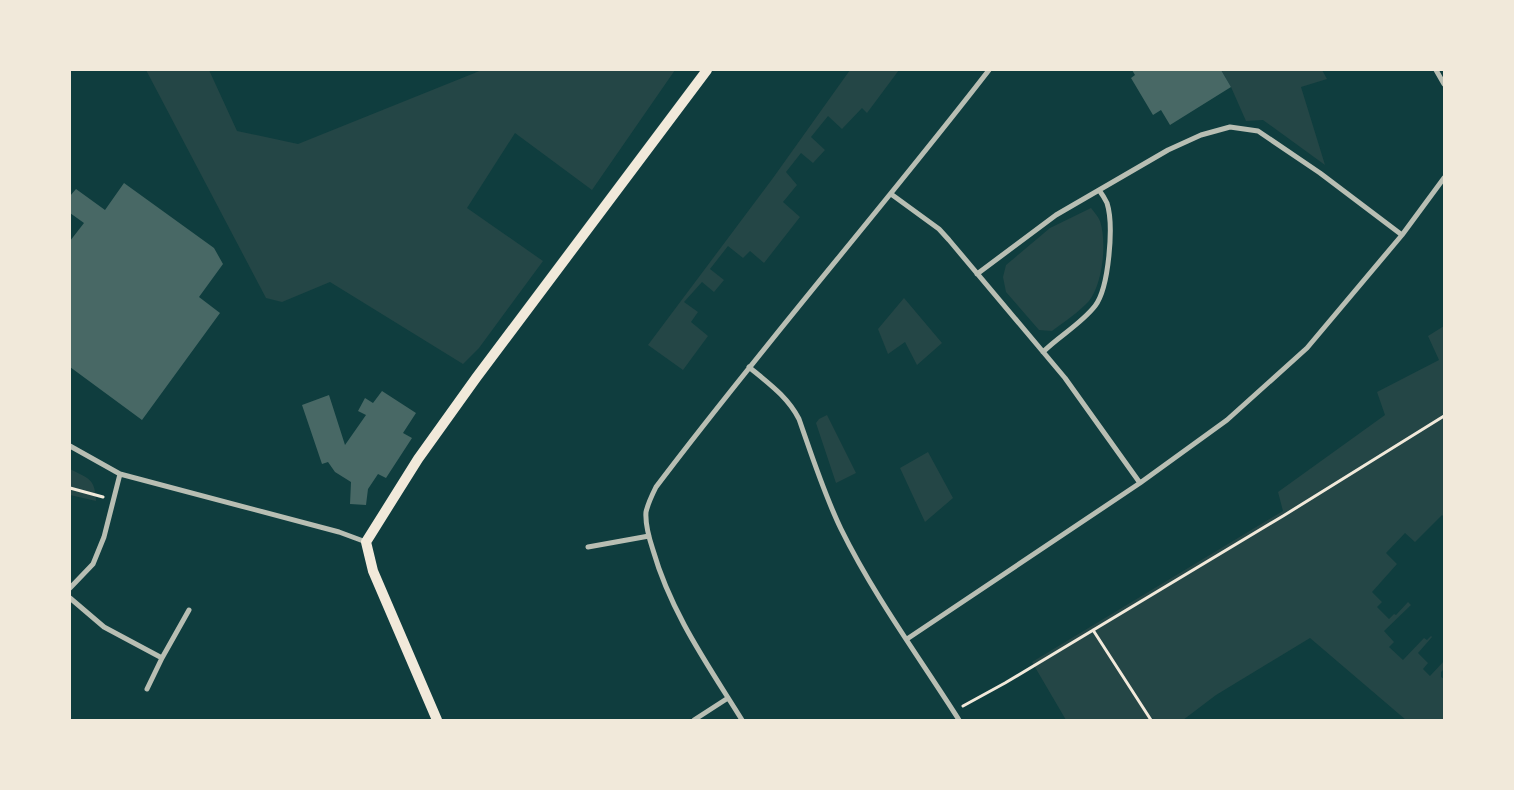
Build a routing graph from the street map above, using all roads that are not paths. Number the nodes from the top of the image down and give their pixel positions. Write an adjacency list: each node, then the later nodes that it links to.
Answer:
1 (707, 70): 16 (main road)
2 (989, 70): 7 (street)
3 (1436, 70): 4 (street)
4 (1444, 84)
5 (1444, 178): 8 (street)
6 (1099, 190): 8 (street); 9 (street); 10 (street)
7 (891, 194): 9 (street); 11 (street)
8 (1402, 235): 14 (street)
9 (977, 274): 10 (street)
10 (1043, 352): 14 (street)
11 (749, 367): 15 (street); 21 (street)
12 (70, 446): 13 (street)
13 (120, 474): 16 (street); 18 (street)
14 (1140, 483): 21 (street)
15 (649, 536): 17 (street); 24 (street)
16 (366, 542): 25 (main road)
17 (588, 547)
18 (70, 588)
19 (70, 598): 22 (street)
20 (189, 610): 22 (street)
21 (907, 639): 28 (street)
22 (162, 658): 23 (street)
23 (147, 689)
24 (728, 698): 26 (street); 27 (street)
25 (437, 720)
26 (694, 720)
27 (742, 720)
28 (959, 720)

